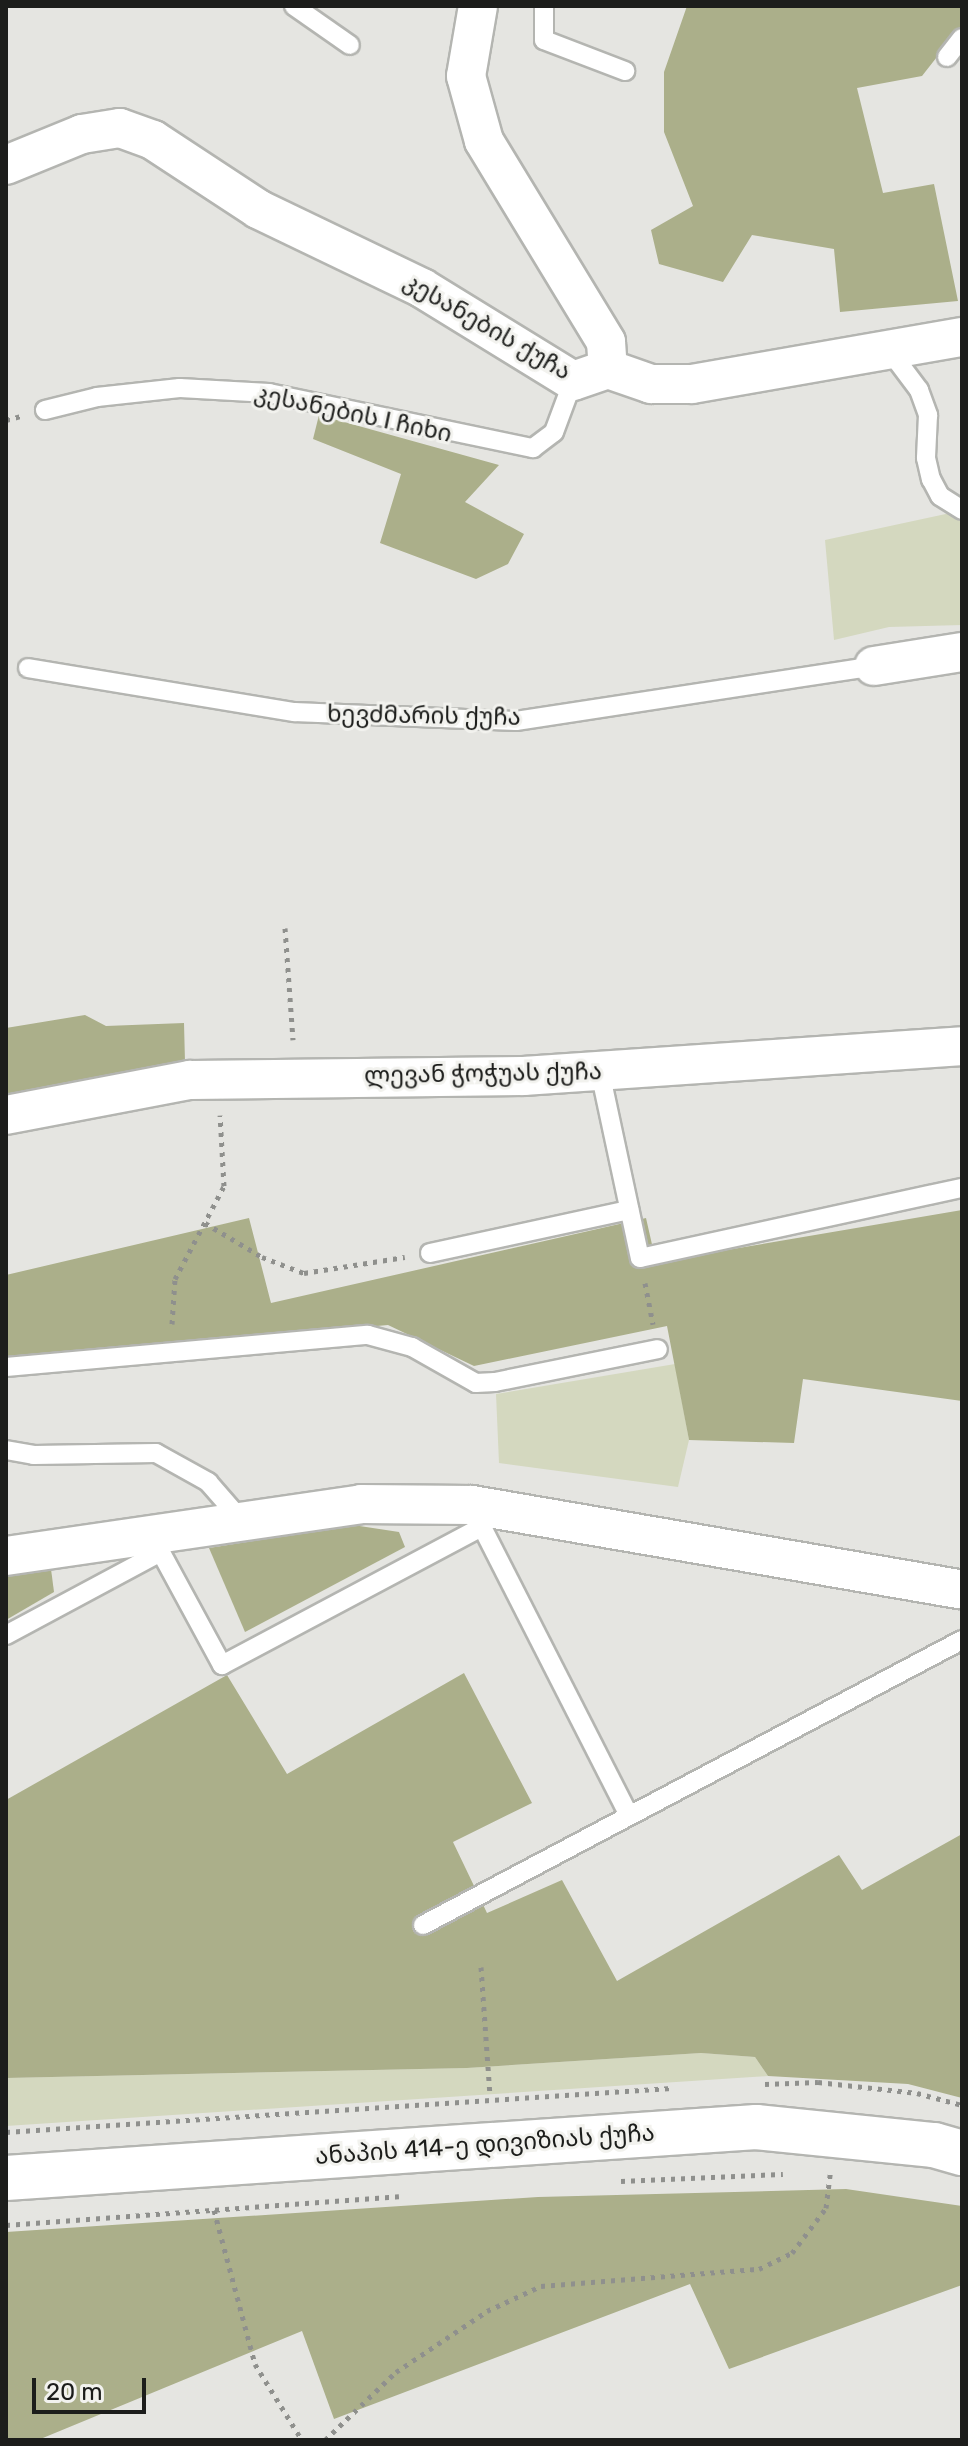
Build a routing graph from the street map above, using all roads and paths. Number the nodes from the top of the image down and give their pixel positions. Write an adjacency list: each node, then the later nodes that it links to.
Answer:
1 (294, 6): 5 (lane)
2 (478, 6): 11 (street, კესანების ქუჩა)
3 (544, 6): 7 (lane)
4 (962, 38): 6 (lane)
5 (350, 45)
6 (947, 57)
7 (625, 71)
8 (6, 165): 12 (street, კესანების ქუჩა)
9 (962, 337): 10 (street)
10 (889, 350): 11 (street); 14 (lane)
11 (608, 369): 12 (street, კესანების ქუჩა)
12 (573, 381): 13 (lane, კესანების I ჩიხი)
13 (45, 410)
14 (962, 510)
15 (962, 652): 16 (street, ხევძმარის ქუჩა)
16 (874, 666): 17 (lane, ხევძმარის ქუჩა)
17 (28, 668)
18 (285, 928): 21 (path)
19 (962, 1046): 20 (street, ლევან ჭოჭუას ქუჩა)
20 (600, 1072): 21 (street, ლევან ჭოჭუას ქუჩა); 25 (lane)
21 (295, 1077): 22 (street, ლევან ჭოჭუას ქუჩა)
22 (216, 1079): 23 (street, ლევან ჭოჭუას ქუჩა); 26 (path)
23 (6, 1115)
24 (962, 1188): 28 (lane)
25 (629, 1210): 27 (lane); 28 (lane)
26 (205, 1223): 27 (path); 30 (path)
27 (430, 1253)
28 (640, 1258): 29 (path)
29 (658, 1349): 30 (lane)
30 (171, 1353): 31 (lane)
31 (6, 1367)
32 (6, 1450): 34 (lane)
33 (477, 1516): 34 (street); 35 (lane); 37 (street); 40 (lane)
34 (244, 1523): 35 (street)
35 (156, 1544): 36 (street); 38 (lane)
36 (6, 1556)
37 (962, 1590)
38 (6, 1635)
39 (962, 1640): 40 (lane)
40 (629, 1816): 41 (lane)
41 (423, 1925)
42 (481, 1967): 43 (path)
43 (490, 2096)
44 (962, 2153): 49 (main road, ანაპის 414-ე დივიზიას ქუჩა)
45 (830, 2172): 46 (path); 48 (path); 55 (path)
46 (815, 2173)
47 (799, 2174): 50 (path)
48 (845, 2175)
49 (6, 2178)
50 (617, 2181)
51 (416, 2195): 52 (path)
52 (214, 2210): 53 (path); 54 (path)
53 (6, 2225)
54 (302, 2440)
55 (325, 2440)

